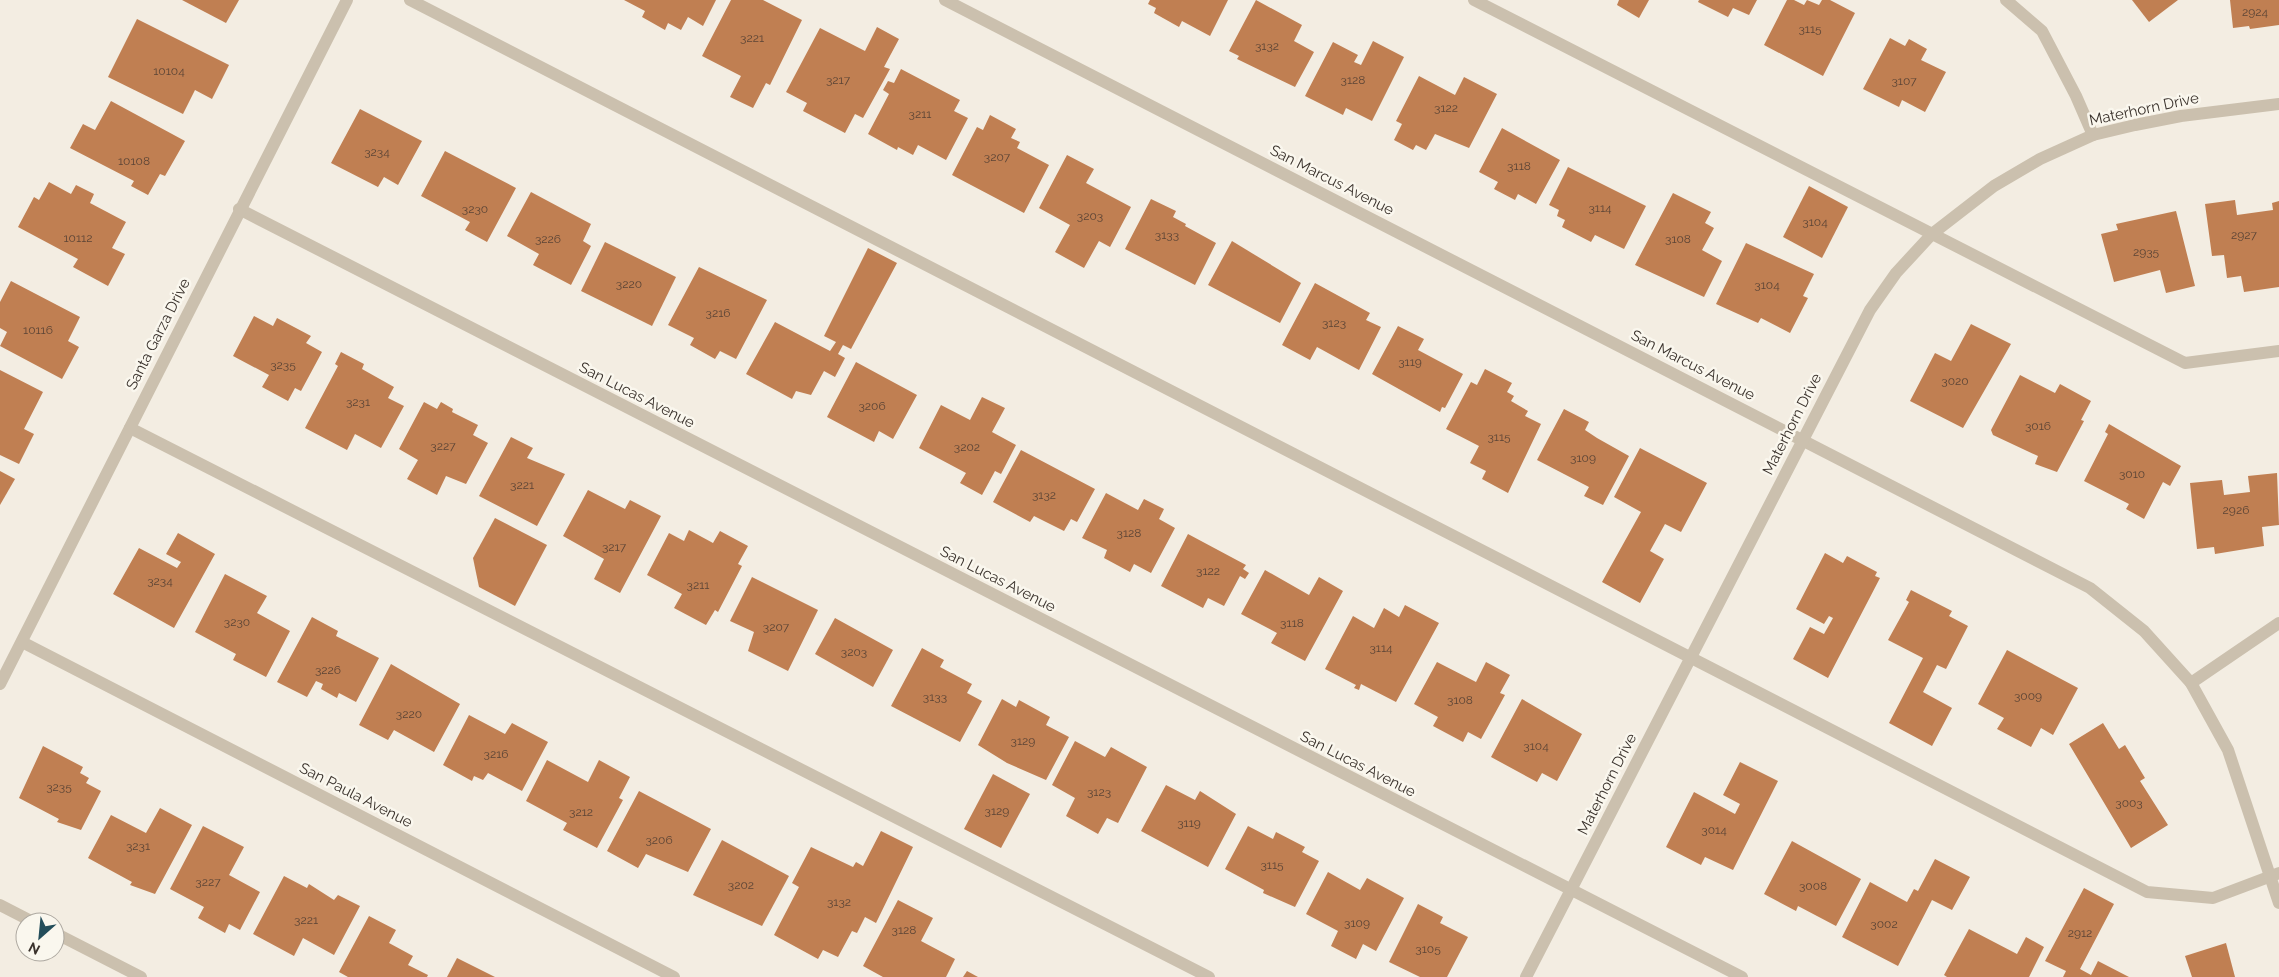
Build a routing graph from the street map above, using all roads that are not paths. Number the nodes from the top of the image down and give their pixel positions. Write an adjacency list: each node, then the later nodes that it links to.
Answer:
1 (347, 0): 8 (street, Santa Garza Drive)
2 (410, 0): 15 (street)
3 (944, 0): 12 (street, San Marcus Avenue)
4 (1474, 0): 9 (street)
5 (2006, 0): 7 (street)
6 (2279, 104): 7 (street, Materhorn Drive)
7 (2093, 135): 9 (street, Materhorn Drive)
8 (239, 209): 11 (street, Santa Garza Drive); 19 (street, San Lucas Avenue)
9 (1932, 234): 10 (street); 12 (street, Materhorn Drive)
10 (2279, 351)
11 (130, 428): 14 (street, Santa Garza Drive); 26 (street)
12 (1802, 439): 15 (street, Materhorn Drive); 16 (street, San Marcus Avenue)
13 (2279, 623): 16 (street)
14 (22, 642): 17 (street, Santa Garza Drive); 25 (street, San Paula Avenue)
15 (1691, 657): 18 (street); 19 (street, Materhorn Drive)
16 (2191, 683): 18 (street, San Marcus Avenue)
17 (0, 684)
18 (2275, 875): 20 (street, San Marcus Avenue)
19 (1570, 890): 27 (street, Materhorn Drive); 28 (street, San Lucas Avenue)
20 (2279, 903)
21 (0, 905): 22 (street)
22 (15, 913)
23 (65, 938): 24 (street)
24 (140, 977)
25 (674, 977)
26 (1208, 977)
27 (1526, 977)
28 (1742, 977)

